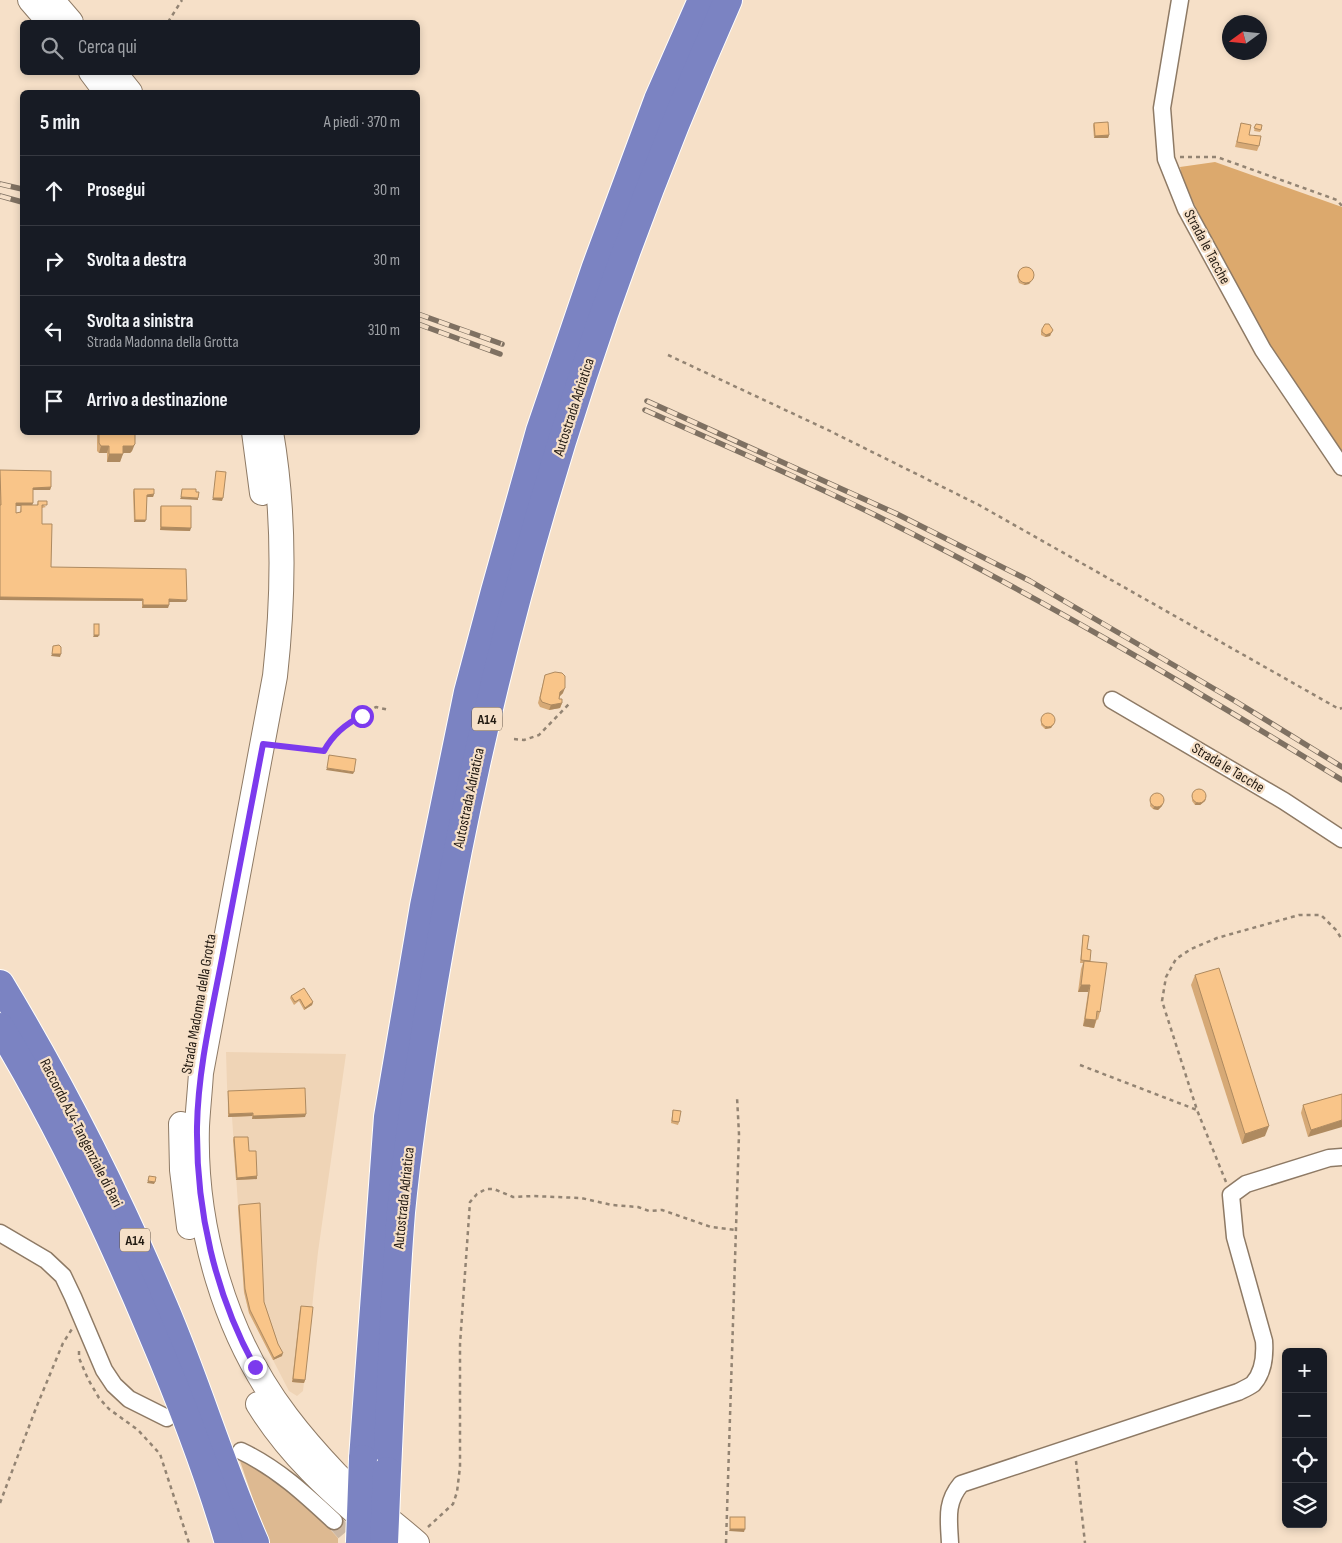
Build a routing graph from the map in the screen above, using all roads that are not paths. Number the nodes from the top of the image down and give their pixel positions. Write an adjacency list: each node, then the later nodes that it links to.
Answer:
1 (30, 0): 6 (main road)
2 (52, 0): 7 (main road)
3 (702, 0): 27 (highway, Autostrada Adriatica / A14, bridge)
4 (728, 0): 28 (highway, Autostrada Adriatica / A14, bridge)
5 (1180, 0): 14 (street, Strada le Tacche)
6 (47, 20)
7 (70, 20)
8 (93, 75): 10 (main road)
9 (116, 75): 11 (main road)
10 (104, 90)
11 (128, 90)
12 (254, 435): 29 (main road, Strada Madonna della Grotta)
13 (271, 435): 24 (main road, Strada Madonna della Grotta)
14 (1342, 467)
15 (1112, 700): 16 (street, Strada le Tacche)
16 (1342, 839)
17 (0, 984): 26 (highway, Raccordo A14-Tangenziale di Bari / A14)
18 (0, 1027): 25 (highway, Raccordo A14-Tangenziale di Bari / A14)
19 (1342, 1157): 30 (street)
20 (0, 1233): 21 (street)
21 (166, 1418)
22 (240, 1451): 23 (street)
23 (334, 1521)
24 (416, 1542)
25 (229, 1543)
26 (255, 1543)
27 (360, 1543)
28 (384, 1543)
29 (391, 1543)
30 (950, 1543)

